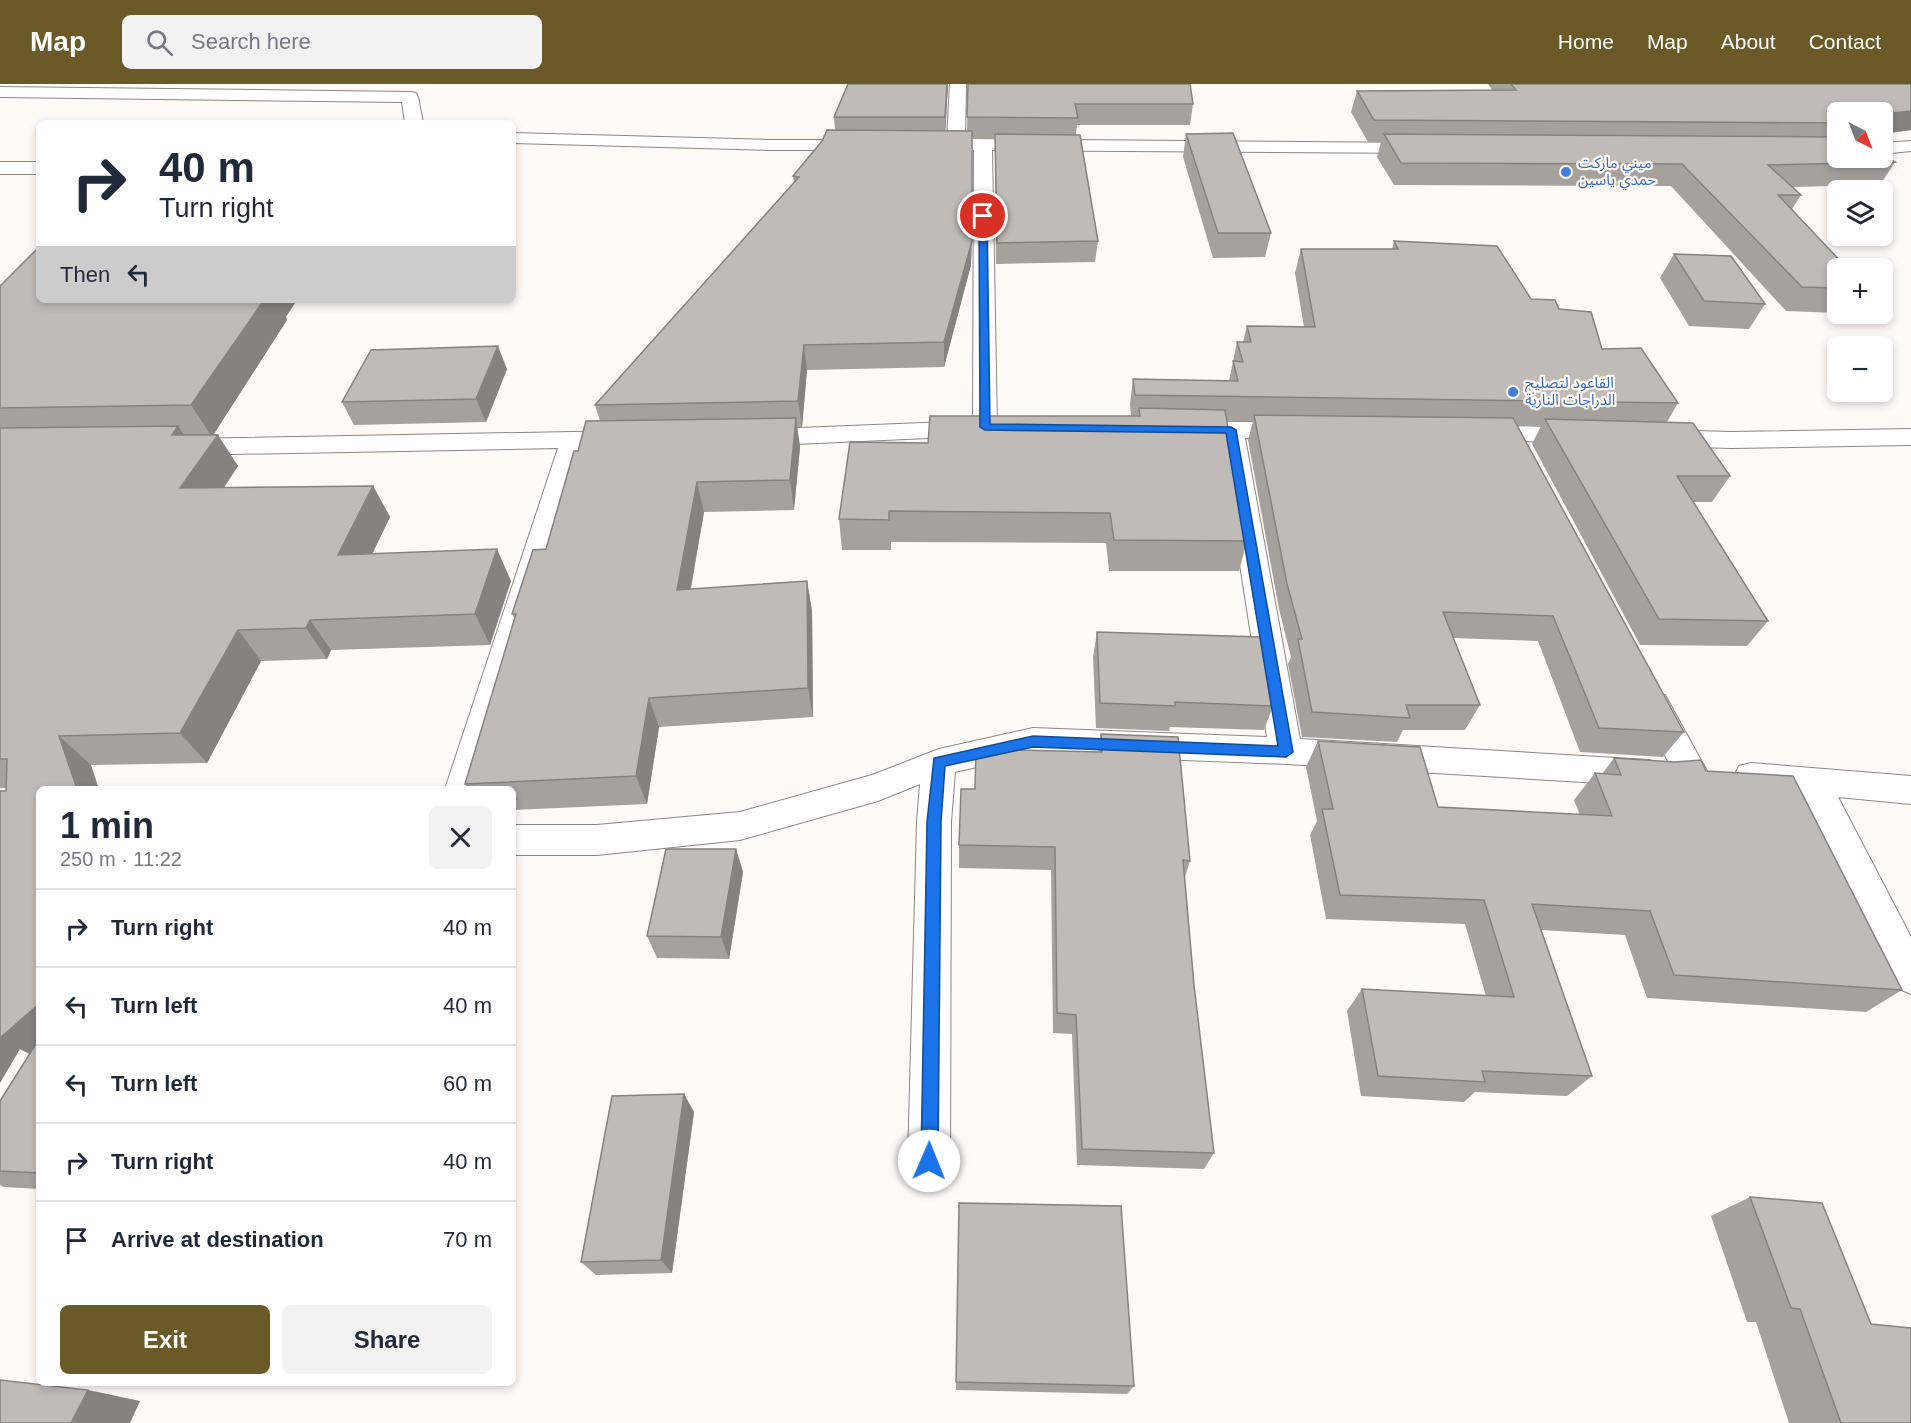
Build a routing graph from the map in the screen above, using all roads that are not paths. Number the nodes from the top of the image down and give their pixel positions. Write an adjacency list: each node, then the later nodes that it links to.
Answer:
1 (958, 84): 6 (street)
2 (0, 92): 3 (street)
3 (414, 120)
4 (516, 138): 7 (street)
5 (909, 144): 6 (street)
6 (956, 144): 8 (street)
7 (886, 145)
8 (982, 145): 11 (street); 22 (street)
9 (1911, 146): 10 (street)
10 (1893, 148)
11 (1446, 149)
12 (0, 168): 13 (street)
13 (36, 168)
14 (1161, 429): 15 (street)
15 (1231, 430): 16 (street); 28 (street)
16 (1313, 431)
17 (1453, 433): 18 (street)
18 (1511, 434): 19 (street); 26 (street)
19 (1604, 436)
20 (1638, 437): 21 (street)
21 (1911, 437)
22 (727, 438)
23 (644, 439): 24 (street)
24 (573, 440): 25 (street); 32 (street)
25 (153, 448)
26 (1528, 465)
27 (1640, 676): 30 (street)
28 (1286, 752): 29 (street); 30 (street)
29 (939, 762): 34 (street); 36 (street)
30 (1690, 771): 31 (street)
31 (1813, 781): 33 (street); 35 (street)
32 (463, 786)
33 (1911, 790)
34 (516, 840)
35 (1911, 976)
36 (929, 1161)

